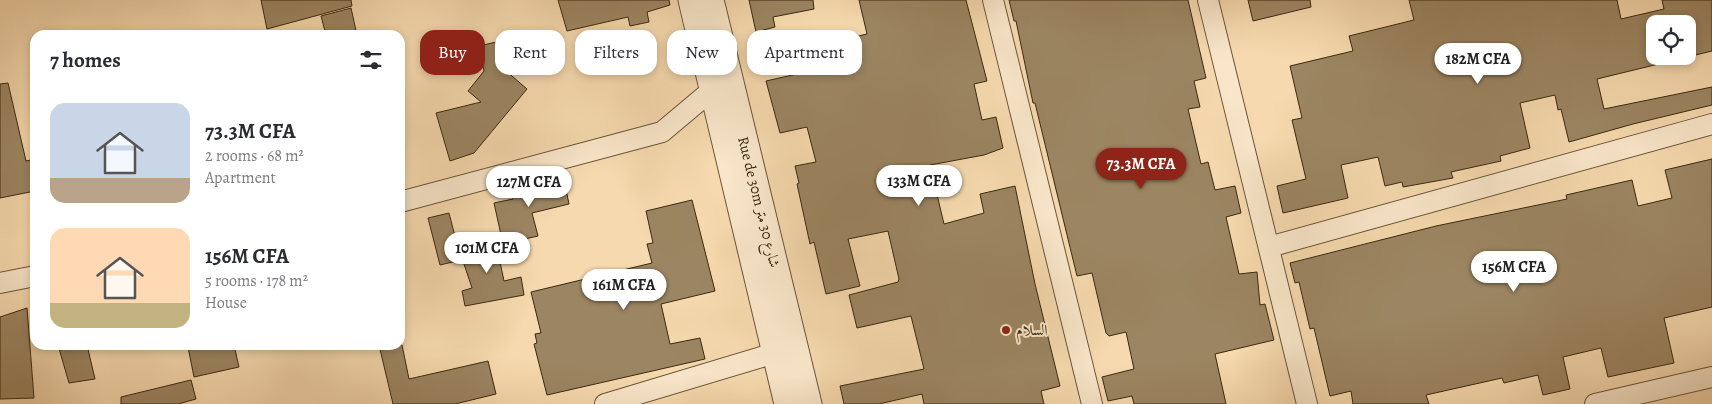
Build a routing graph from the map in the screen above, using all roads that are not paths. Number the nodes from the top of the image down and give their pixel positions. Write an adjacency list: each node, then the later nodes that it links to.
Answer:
1 (691, 0): 5 (street, Rue de 30m شارع 30 متر)
2 (712, 0): 15 (street, Rue de 30m شارع 30 متر)
3 (993, 0): 16 (street)
4 (1208, 0): 8 (street)
5 (712, 90): 7 (street); 11 (street, Rue de 30m شارع 30 متر)
6 (1712, 124): 8 (street)
7 (405, 201)
8 (1269, 247): 17 (street)
9 (30, 277): 10 (street)
10 (0, 283)
11 (775, 353): 13 (street); 14 (street, Rue de 30m شارع 30 متر)
12 (1712, 377): 18 (street)
13 (605, 404)
14 (787, 404)
15 (809, 404)
16 (1092, 404)
17 (1307, 404)
18 (1595, 404)

